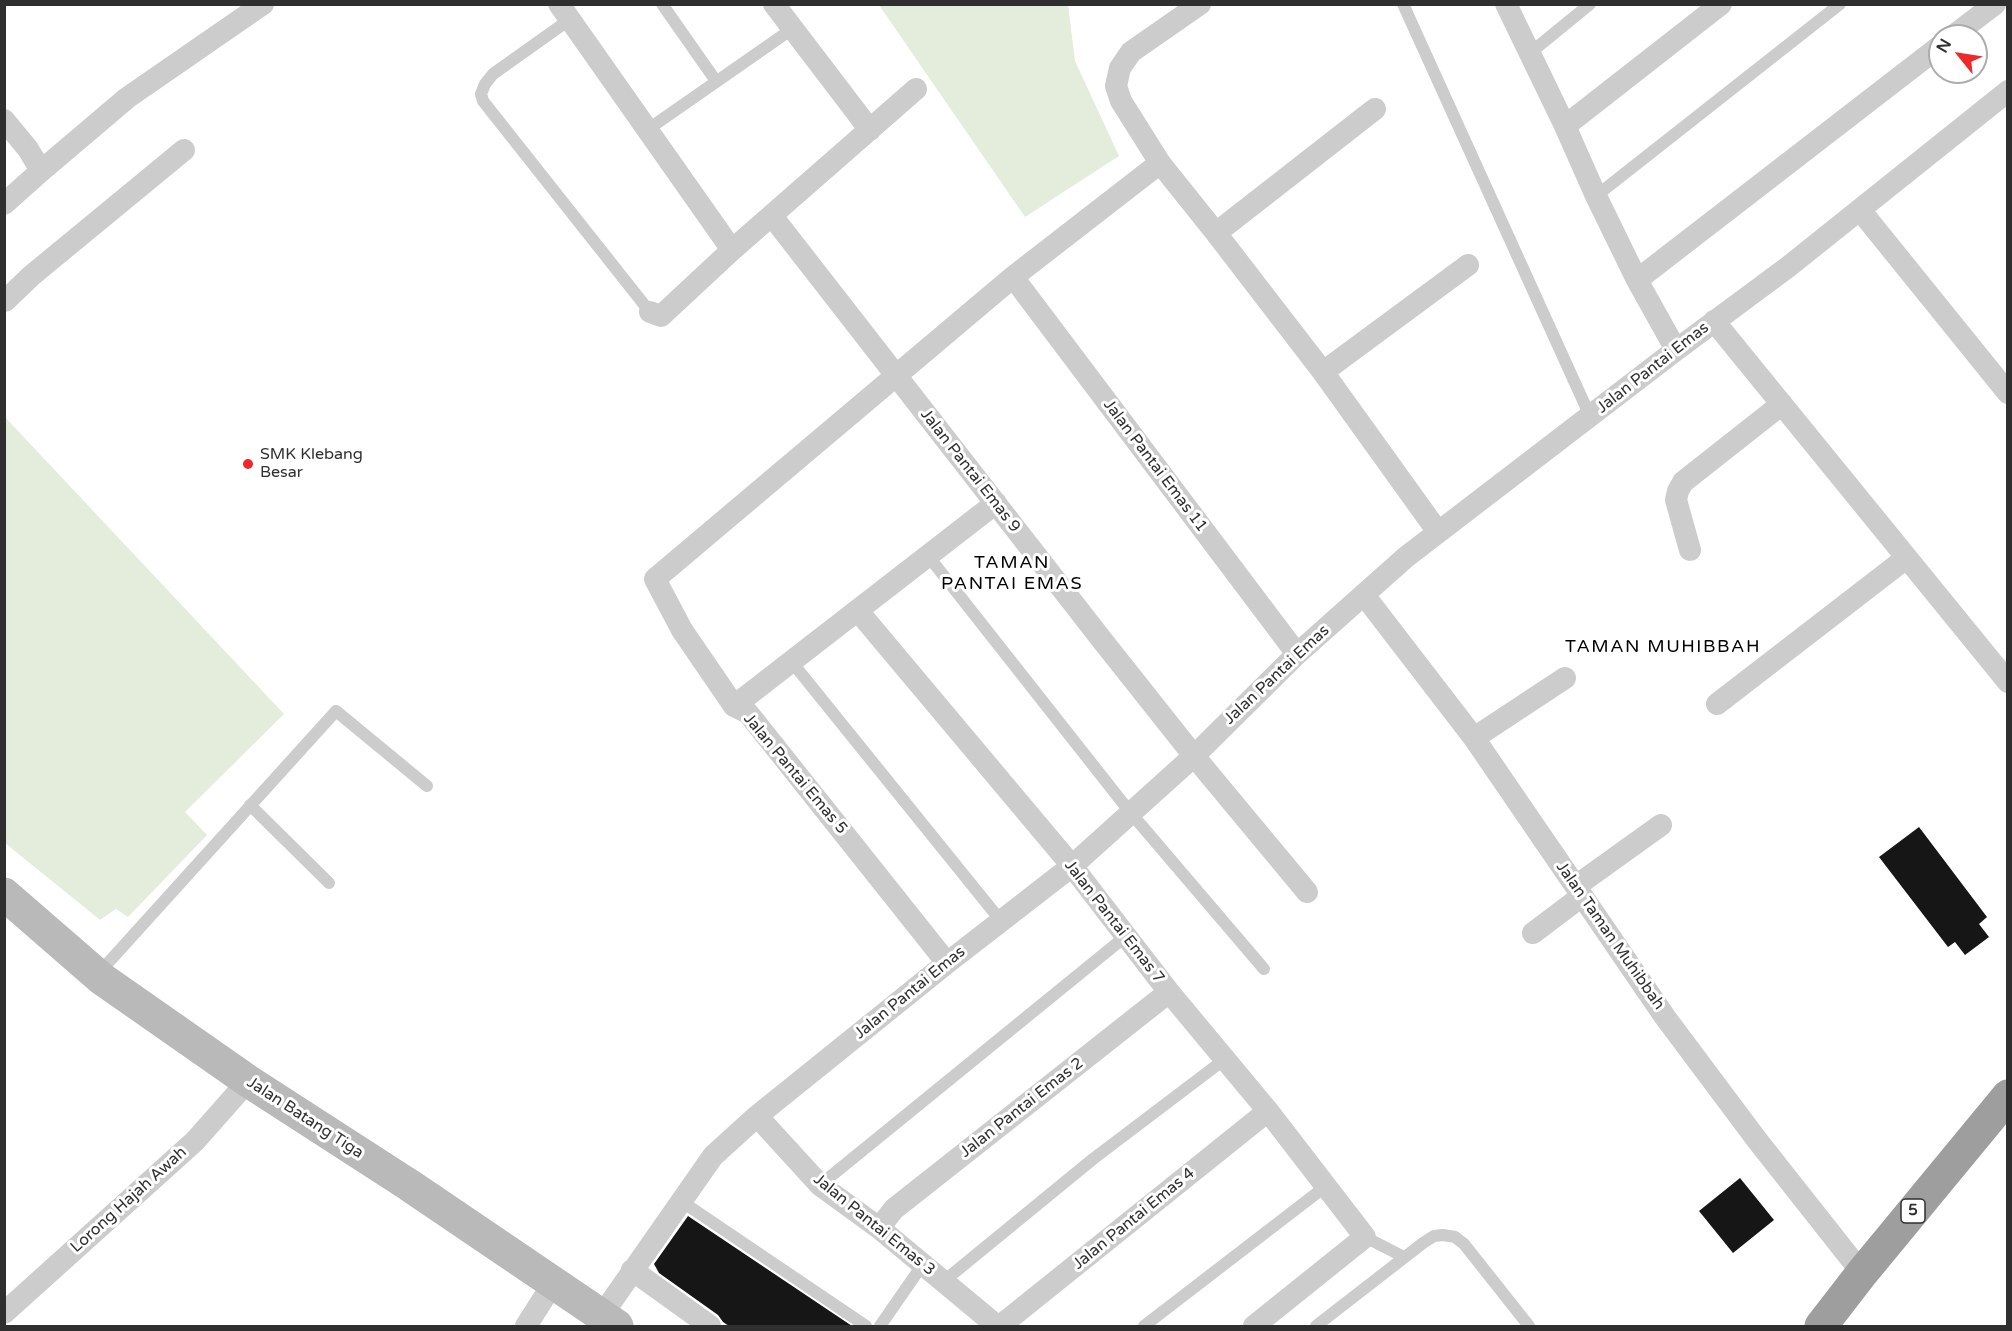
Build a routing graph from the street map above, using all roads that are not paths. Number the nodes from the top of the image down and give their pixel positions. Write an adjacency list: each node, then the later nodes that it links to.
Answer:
1 (263, 4): 26 (street)
2 (662, 4): 16 (lane)
3 (774, 4): 13 (street)
4 (1403, 4): 44 (lane)
5 (1506, 4): 14 (street)
6 (1590, 4): 14 (lane)
7 (1721, 4): 21 (street)
8 (1840, 4): 27 (lane)
9 (1995, 4): 12 (street)
10 (1199, 5): 25 (street)
11 (562, 8): 22 (street); 37 (lane)
12 (1969, 24)
13 (792, 29): 16 (lane); 23 (street)
14 (1530, 53): 21 (street)
15 (1928, 55): 35 (street)
16 (716, 81): 22 (lane)
17 (916, 89): 23 (street)
18 (2007, 91): 29 (street, Jalan Pantai Emas)
19 (1376, 109): 31 (street)
20 (4, 120): 26 (street)
21 (1565, 126): 27 (street)
22 (647, 130): 32 (street)
23 (870, 130): 30 (street)
24 (184, 150): 36 (street)
25 (1160, 163): 31 (street); 34 (street)
26 (41, 171): 28 (street)
27 (1596, 196): 35 (street)
28 (4, 204)
29 (1860, 210): 38 (street, Jalan Pantai Emas); 42 (street)
30 (771, 216): 32 (street); 41 (street, Jalan Pantai Emas 9)
31 (1216, 232): 40 (street)
32 (732, 250): 37 (street)
33 (1468, 265): 40 (street)
34 (1013, 277): 41 (street); 52 (street, Jalan Pantai Emas 11)
35 (1637, 280): 39 (street)
36 (5, 301)
37 (650, 312)
38 (1714, 321): 39 (street, Jalan Pantai Emas); 43 (street)
39 (1676, 350): 44 (street, Jalan Pantai Emas)
40 (1323, 372): 46 (street)
41 (896, 377): 45 (street, Jalan Pantai Emas 9); 57 (street, Jalan Pantai Emas 5)
42 (2007, 393)
43 (1782, 404): 47 (street); 49 (street)
44 (1590, 416): 46 (street, Jalan Pantai Emas)
45 (996, 503): 48 (street); 59 (street, Jalan Pantai Emas 9)
46 (1438, 532): 50 (street, Jalan Pantai Emas)
47 (1689, 550)
48 (929, 557): 51 (street); 62 (lane)
49 (1905, 559): 55 (street); 56 (street)
50 (1364, 595): 52 (street, Jalan Pantai Emas); 58 (street, Jalan Taman Muhibbah)
51 (858, 611): 53 (street); 64 (street, Jalan Pantai Emas 7)
52 (1296, 654): 59 (street, Jalan Pantai Emas)
53 (791, 661): 57 (street); 69 (lane)
54 (1565, 678): 58 (street)
55 (2007, 682)
56 (1718, 704)
57 (734, 706): 72 (street, Jalan Pantai Emas 5)
58 (1474, 738): 66 (street, Jalan Taman Muhibbah)
59 (1194, 756): 62 (street, Jalan Pantai Emas); 67 (street, Jalan Pantai Emas 9)
60 (426, 786): 61 (lane)
61 (250, 805): 65 (lane); 74 (lane)
62 (1130, 812): 64 (street, Jalan Pantai Emas); 73 (lane)
63 (1661, 825): 66 (street)
64 (1071, 866): 69 (street, Jalan Pantai Emas); 71 (street, Jalan Pantai Emas 7)
65 (329, 882)
66 (1579, 891): 70 (street); 89 (street, Jalan Taman Muhibbah)
67 (1307, 892)
68 (4, 894): 74 (main road, Jalan Batang Tiga)
69 (1001, 921): 72 (street, Jalan Pantai Emas)
70 (1533, 933)
71 (1126, 936): 75 (street, Jalan Pantai Emas 7); 81 (lane)
72 (947, 963): 80 (street, Jalan Pantai Emas)
73 (1264, 969)
74 (97, 974): 77 (main road, Jalan Batang Tiga)
75 (1169, 992): 76 (street, Jalan Pantai Emas 7); 84 (street, Jalan Pantai Emas 2)
76 (1225, 1059): 79 (street, Jalan Pantai Emas 7); 90 (lane)
77 (248, 1081): 91 (main road, Jalan Batang Tiga); 92 (street, Lorong Hajah Awah)
78 (2007, 1096): 89 (highway, 5)
79 (1268, 1111): 82 (street, Jalan Pantai Emas 7); 98 (street, Jalan Pantai Emas 4)
80 (757, 1116): 81 (street, Jalan Pantai Emas 3); 83 (street, Jalan Pantai Emas)
81 (820, 1185): 84 (street, Jalan Pantai Emas 3)
82 (1326, 1186): 85 (street, Jalan Pantai Emas 7); 99 (lane)
83 (681, 1201): 88 (street, Jalan Pantai Emas); 96 (lane)
84 (879, 1228): 87 (street, Jalan Pantai Emas 3)
85 (1365, 1237): 86 (lane); 100 (street)
86 (1404, 1257): 101 (lane); 102 (lane)
87 (923, 1264): 90 (street, Jalan Pantai Emas 3); 97 (lane)
88 (632, 1270): 93 (street, Jalan Pantai Emas); 95 (street)
89 (1862, 1273): 103 (highway, 5)
90 (944, 1281): 98 (street, Jalan Pantai Emas 3)
91 (554, 1282): 93 (main road, Jalan Batang Tiga); 94 (street)
92 (4, 1313)
93 (610, 1321)
94 (526, 1326)
95 (710, 1326)
96 (866, 1326)
97 (880, 1326)
98 (999, 1326)
99 (1144, 1326)
100 (1254, 1326)
101 (1316, 1326)
102 (1529, 1326)
103 (1821, 1326)

